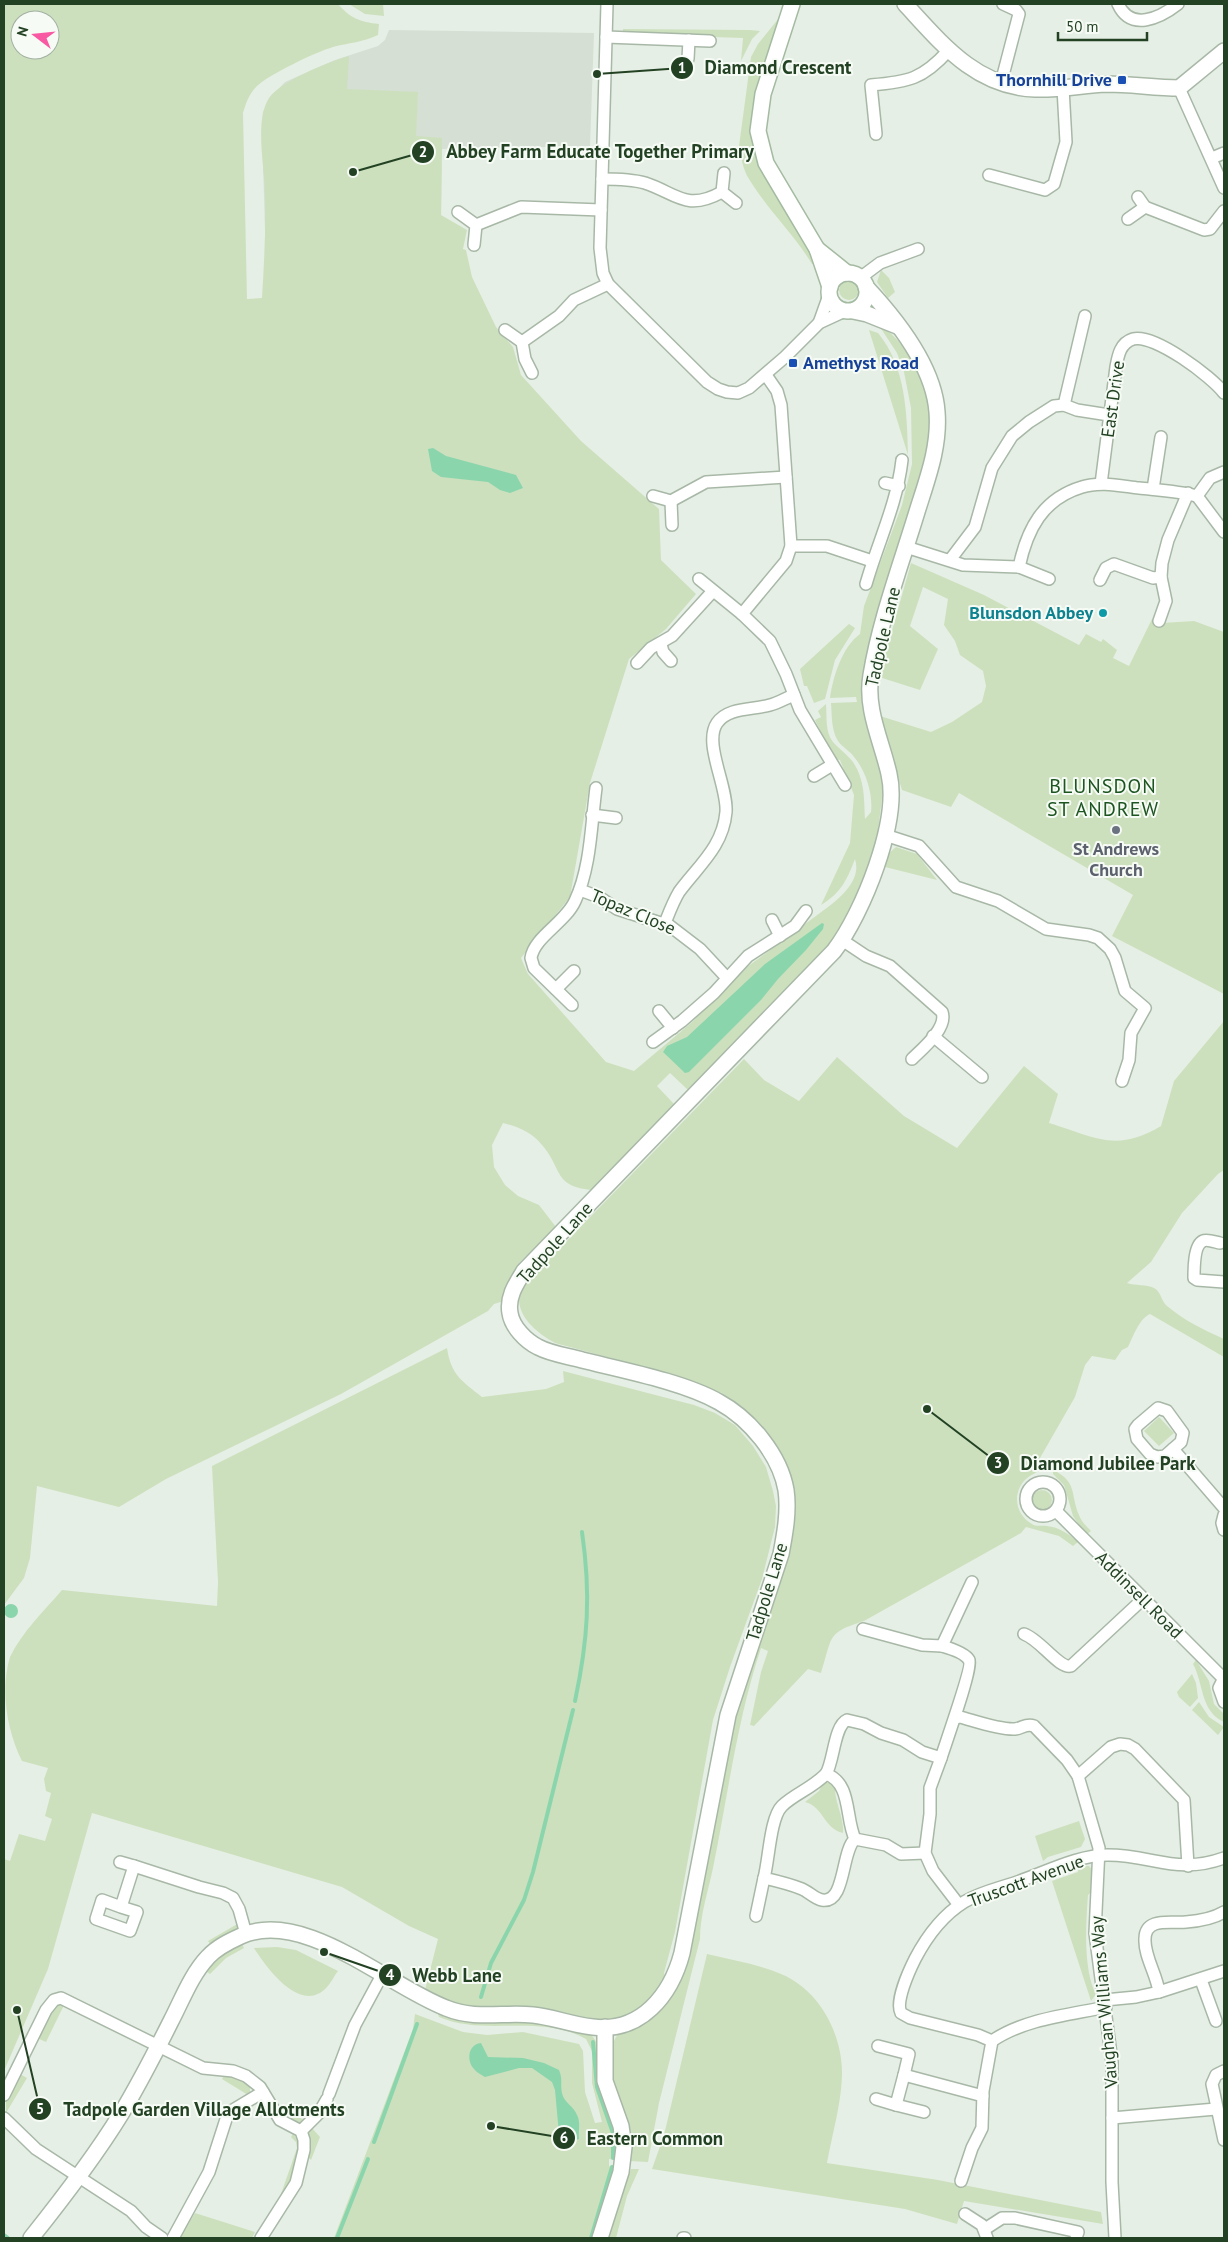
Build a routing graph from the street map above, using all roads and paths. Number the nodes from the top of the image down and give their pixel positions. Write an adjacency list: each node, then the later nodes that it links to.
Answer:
1 (607, 4): 7 (street)
2 (905, 4): 10 (street)
3 (1003, 4): 13 (street)
4 (1118, 4): 5 (street)
5 (1178, 4)
6 (794, 7): 33 (street)
7 (606, 38): 8 (street); 21 (street)
8 (689, 40): 9 (street); 12 (street)
9 (710, 42)
10 (948, 51): 13 (street); 16 (street)
11 (1224, 51): 15 (street)
12 (688, 59)
13 (1002, 83): 14 (street)
14 (1062, 88): 15 (street); 20 (street)
15 (1180, 88): 18 (street)
16 (876, 134)
17 (1224, 153): 18 (street)
18 (1212, 158): 22 (street)
19 (724, 173): 23 (street)
20 (989, 175)
21 (602, 179): 23 (street); 27 (street)
22 (1224, 188)
23 (722, 192): 25 (street)
24 (1138, 197): 26 (street)
25 (736, 203)
26 (1145, 207): 28 (street); 30 (street)
27 (601, 210): 31 (street); 36 (street)
28 (1224, 211)
29 (458, 212): 31 (street)
30 (1128, 219)
31 (476, 225): 32 (street)
32 (474, 245)
33 (817, 249): 35 (street, Tadpole Lane); 37 (street)
34 (918, 249): 35 (street)
35 (858, 279): 37 (street); 38 (street); 41 (street, Tadpole Lane)
36 (608, 284): 43 (street); 45 (street)
37 (829, 291): 38 (street); 40 (street)
38 (849, 311): 40 (street); 41 (street)
39 (1085, 316): 47 (street)
40 (819, 323): 45 (street)
41 (897, 326): 63 (street, Tadpole Lane)
42 (505, 330): 43 (street)
43 (522, 342): 44 (street)
44 (532, 373)
45 (766, 375): 52 (street)
46 (1224, 393): 48 (street, East Drive)
47 (1064, 405): 48 (street); 64 (street)
48 (1109, 415): 54 (street, East Drive)
49 (1162, 437): 56 (street)
50 (902, 460): 55 (street)
51 (1224, 472): 57 (street)
52 (786, 477): 59 (street); 62 (street)
53 (884, 483): 55 (street)
54 (1102, 484): 56 (street); 66 (street)
55 (899, 486): 65 (street)
56 (1152, 489): 57 (street)
57 (1192, 494): 61 (street); 67 (street)
58 (653, 496): 59 (street)
59 (671, 501): 60 (street)
60 (672, 525)
61 (1224, 532)
62 (791, 546): 65 (street); 73 (street)
63 (906, 547): 64 (street); 85 (street, Tadpole Lane)
64 (950, 560): 66 (street)
65 (872, 562): 71 (street)
66 (1019, 567): 69 (street)
67 (1161, 577): 70 (street); 74 (street)
68 (699, 579): 72 (street)
69 (1049, 579)
70 (1100, 580)
71 (866, 584)
72 (713, 591): 73 (street); 75 (street)
73 (742, 614): 78 (street)
74 (1159, 621)
75 (661, 644): 76 (street); 77 (street)
76 (671, 660)
77 (637, 663)
78 (794, 695): 79 (street); 89 (street)
79 (832, 765): 80 (street); 81 (street)
80 (814, 776)
81 (845, 785)
82 (596, 788): 83 (street, Topaz Close)
83 (592, 816): 84 (street); 86 (street, Topaz Close)
84 (616, 818)
85 (885, 835): 91 (street, Tadpole Lane); 102 (street)
86 (580, 890): 89 (street, Topaz Close); 94 (street, Topaz Close)
87 (806, 912): 90 (street)
88 (772, 920): 90 (street)
89 (665, 923): 93 (street, Topaz Close)
90 (780, 936): 93 (street)
91 (842, 940): 98 (street); 140 (street, Tadpole Lane)
92 (574, 971): 94 (street)
93 (727, 978): 97 (street)
94 (556, 989): 95 (street, Topaz Close)
95 (572, 1005)
96 (659, 1011): 97 (street)
97 (673, 1028): 99 (street)
98 (933, 1036): 100 (street); 101 (street)
99 (653, 1042)
100 (912, 1059)
101 (982, 1077)
102 (1122, 1081)
103 (1220, 1243): 104 (street)
104 (1224, 1282)
105 (1173, 1450): 105 (street); 106 (street)
106 (1224, 1508)
107 (1056, 1511): 111 (street, Addinsell Road)
108 (1224, 1515): 109 (street)
109 (1224, 1530)
110 (972, 1582): 114 (street)
111 (1143, 1599): 113 (street); 115 (street, Addinsell Road)
112 (863, 1629): 114 (street)
113 (1024, 1634)
114 (942, 1646): 117 (street)
115 (1224, 1678): 116 (street)
116 (1224, 1702)
117 (956, 1718): 118 (street); 120 (street)
118 (941, 1758): 119 (street); 122 (street)
119 (826, 1774): 121 (street); 128 (street)
120 (1078, 1776): 123 (street, Vaughan Williams Way); 127 (street)
121 (855, 1839): 122 (street); 128 (street)
122 (925, 1854): 129 (street)
123 (1100, 1856): 127 (street, Truscott Avenue); 129 (street, Truscott Avenue); 138 (street, Vaughan Williams Way)
124 (1224, 1858): 127 (street, Truscott Avenue)
125 (120, 1862): 126 (street)
126 (134, 1866): 130 (street); 133 (street)
127 (1188, 1866)
128 (764, 1878): 132 (street)
129 (959, 1905): 141 (street, Truscott Avenue)
130 (121, 1906)
131 (1224, 1912): 137 (street)
132 (756, 1916)
133 (246, 1934): 135 (street); 142 (street)
134 (1224, 1971): 136 (street)
135 (382, 1975): 140 (street); 155 (street)
136 (1201, 1980): 137 (street); 139 (street)
137 (1159, 1992): 138 (street)
138 (1105, 2004): 141 (street); 154 (street, Vaughan Williams Way)
139 (1216, 2021)
140 (605, 2028): 165 (street)
141 (992, 2041): 148 (street)
142 (159, 2045): 146 (street); 147 (street); 157 (street)
143 (878, 2046): 145 (street)
144 (1224, 2070): 151 (street)
145 (904, 2075): 148 (street); 150 (street)
146 (263, 2092): 155 (street); 163 (street)
147 (4, 2095)
148 (983, 2096): 158 (street)
149 (876, 2099): 150 (street)
150 (896, 2104): 152 (street)
151 (1216, 2109): 154 (street); 156 (street)
152 (924, 2112)
153 (4, 2118): 157 (street)
154 (1112, 2118): 167 (street, Vaughan Williams Way)
155 (301, 2131): 164 (street)
156 (1224, 2140)
157 (79, 2176): 161 (street); 162 (street)
158 (961, 2181)
159 (965, 2214): 160 (street)
160 (986, 2234): 166 (street)
161 (31, 2238)
162 (162, 2238)
163 (173, 2238)
164 (260, 2238)
165 (600, 2238)
166 (1076, 2238)
167 (1115, 2238)

